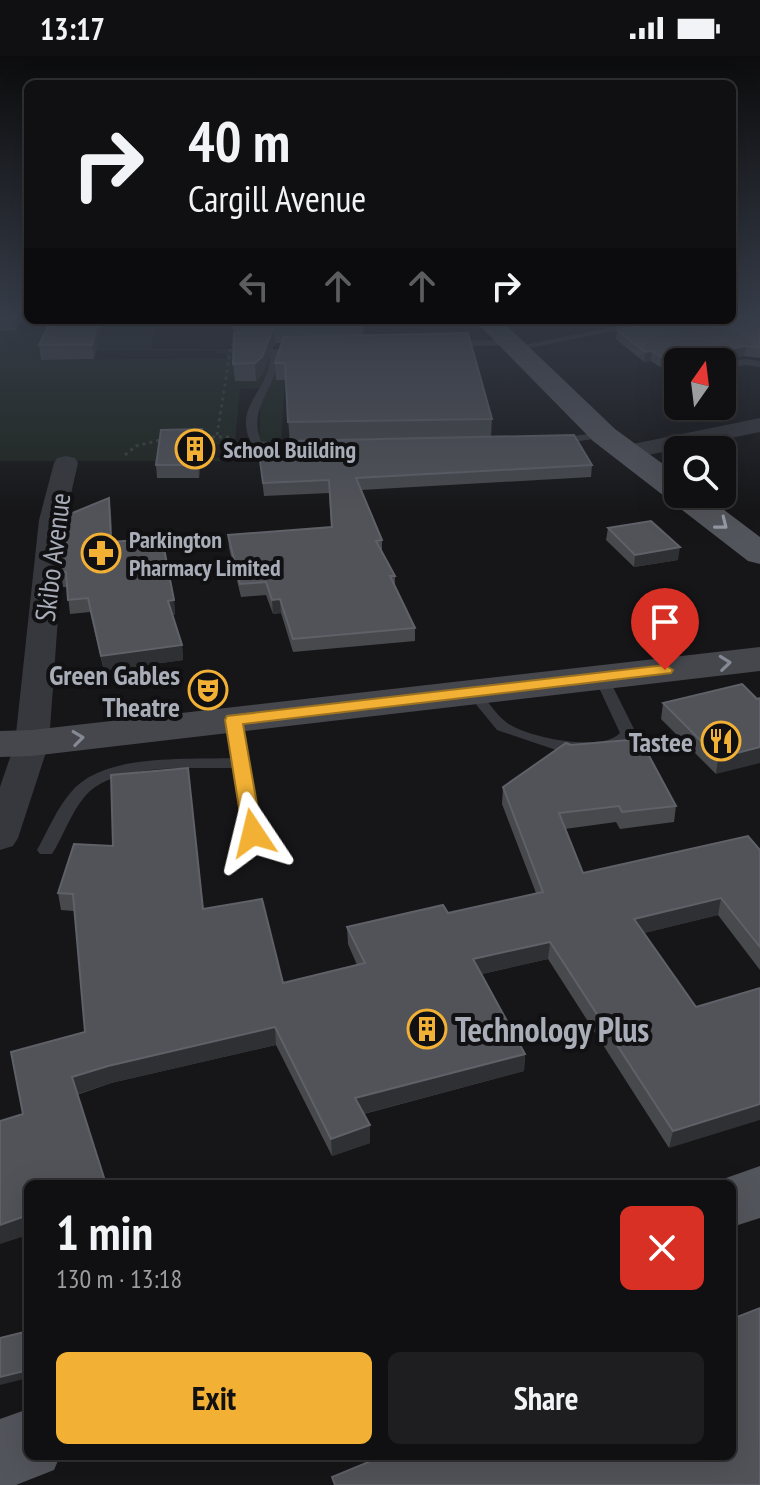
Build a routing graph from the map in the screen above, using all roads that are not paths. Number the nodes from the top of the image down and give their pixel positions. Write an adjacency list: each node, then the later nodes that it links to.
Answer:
1 (265, 380): 6 (lane)
2 (547, 380): 4 (main road)
3 (760, 425): 7 (street)
4 (604, 435): 5 (lane); 7 (main road)
5 (544, 442)
6 (295, 447)
7 (628, 452): 9 (main road)
8 (66, 463): 16 (street, Skibo Avenue)
9 (664, 479)
10 (701, 508): 11 (main road, one-way to 11)
11 (760, 554)
12 (760, 659): 13 (main road, one-way to 12)
13 (601, 677): 14 (main road); 14 (lane)
14 (472, 691): 15 (main road)
15 (234, 720): 16 (main road, one-way to 15); 17 (lane)
16 (16, 743): 19 (street, Skibo Avenue)
17 (240, 763): 18 (lane); 20 (lane)
18 (253, 833)
19 (0, 838)
20 (46, 850)
21 (760, 1192): 22 (main road)
22 (736, 1200)
23 (24, 1446): 24 (main road)
24 (0, 1455)

